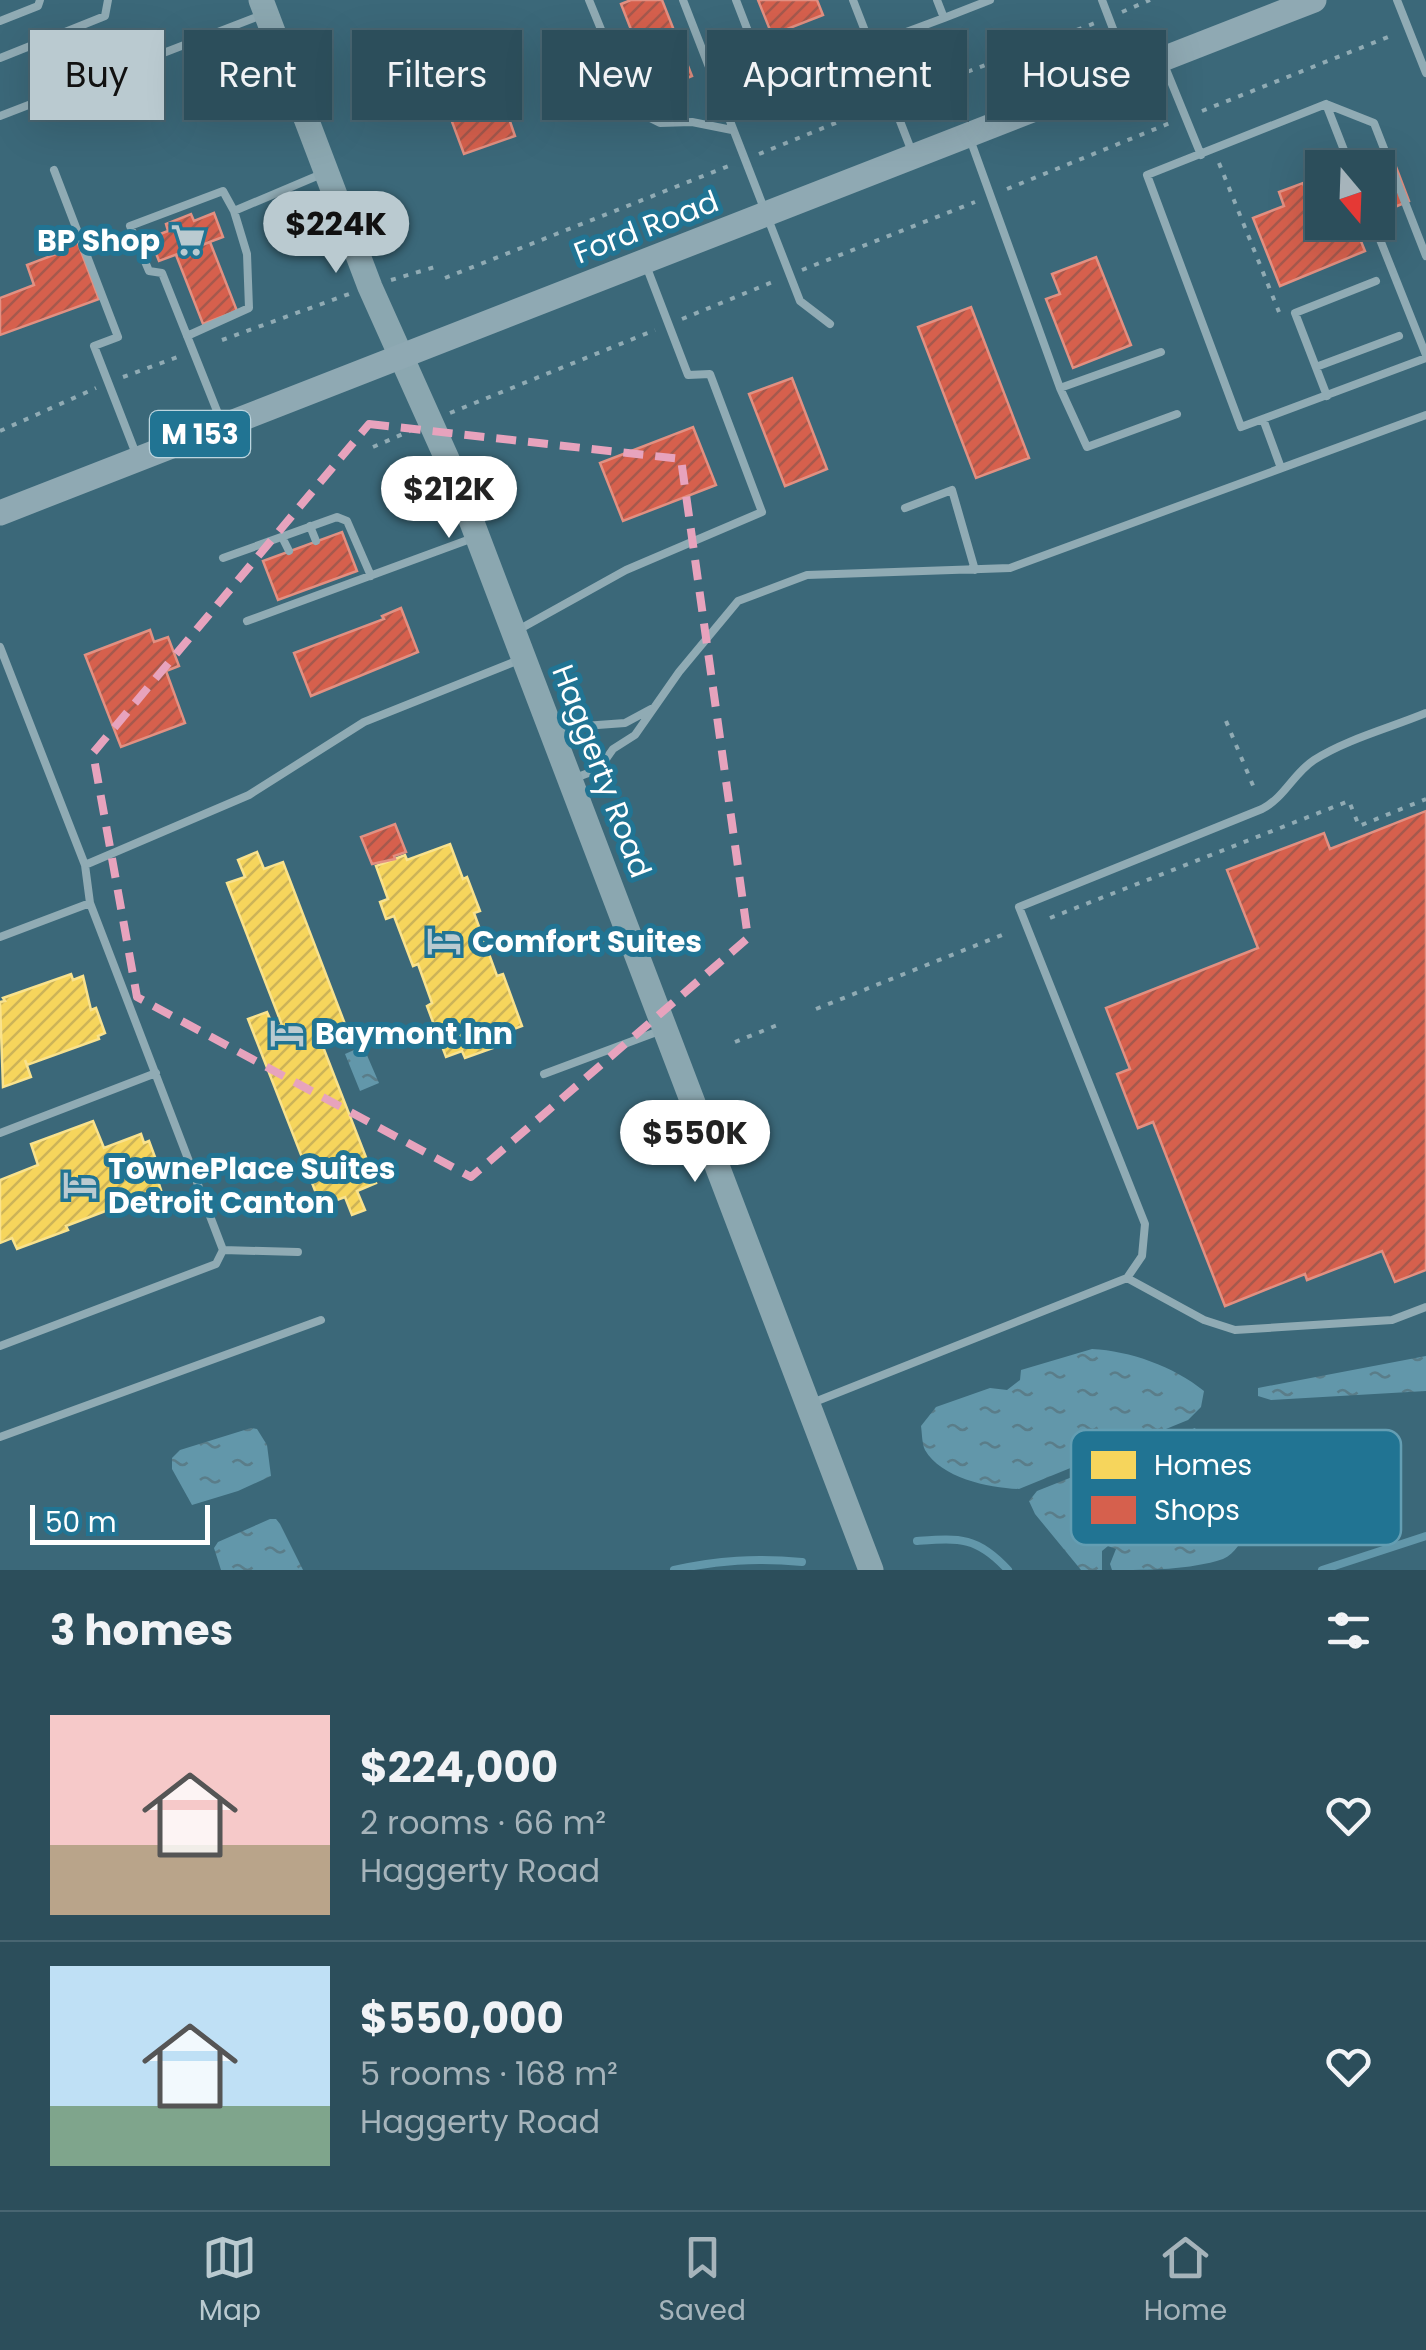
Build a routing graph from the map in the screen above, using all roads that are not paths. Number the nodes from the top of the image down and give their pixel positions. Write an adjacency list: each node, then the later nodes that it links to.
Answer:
1 (40, 0): 14 (lane)
2 (108, 0): 20 (lane)
3 (589, 0): 27 (lane)
4 (683, 0): 27 (lane)
5 (736, 0): 15 (lane)
6 (853, 0): 16 (lane)
7 (936, 0): 13 (lane)
8 (990, 0): 13 (lane)
9 (1102, 0): 18 (lane)
10 (1314, 0): 19 (main road, Ford Road / M 153)
11 (1397, 0): 22 (lane)
12 (263, 7): 24 (lane); 33 (main road, Haggerty Road)
13 (944, 18): 17 (lane)
14 (0, 21)
15 (748, 30)
16 (865, 30)
17 (910, 30)
18 (1113, 30)
19 (1166, 56)
20 (0, 58)
21 (1166, 70): 30 (lane)
22 (1426, 72)
23 (1326, 104): 29 (lane); 30 (lane); 37 (lane)
24 (0, 116)
25 (900, 120): 31 (lane)
26 (1004, 120): 28 (main road, Ford Road / M 153)
27 (732, 130): 35 (lane)
28 (968, 134): 31 (main road, Ford Road / M 153); 47 (lane)
29 (1344, 150)
30 (1201, 155): 51 (lane)
31 (914, 156): 35 (main road, Ford Road / M 153)
32 (54, 170): 53 (lane)
33 (328, 172): 34 (lane); 44 (main road, Haggerty Road)
34 (234, 212): 41 (lane); 41 (lane)
35 (766, 216): 38 (main road, Ford Road / M 153); 40 (lane)
36 (1380, 240): 45 (lane)
37 (1426, 256)
38 (644, 262): 44 (main road, Ford Road / M 153); 66 (lane)
39 (1376, 281): 46 (lane)
40 (830, 324)
41 (187, 336): 52 (lane)
42 (1400, 336): 46 (lane)
43 (1161, 352): 47 (lane)
44 (400, 357): 52 (main road, Ford Road / M 153); 58 (main road, Haggerty Road)
45 (1426, 357): 48 (lane)
46 (1316, 367): 48 (lane)
47 (1060, 388): 49 (lane)
48 (1328, 396): 51 (lane)
49 (1177, 414)
50 (1426, 415): 54 (lane)
51 (1263, 420): 54 (lane)
52 (223, 425): 53 (main road, Ford Road / M 153)
53 (137, 458): 56 (main road, Ford Road / M 153)
54 (1282, 468): 63 (lane)
55 (904, 508): 63 (lane)
56 (1, 509)
57 (310, 526): 59 (lane); 60 (lane); 64 (lane)
58 (477, 536): 64 (lane); 66 (main road, Haggerty Road)
59 (282, 537): 61 (lane); 62 (lane)
60 (316, 541)
61 (289, 552)
62 (223, 558)
63 (975, 570): 69 (lane)
64 (371, 576): 65 (lane)
65 (247, 621)
66 (514, 632): 68 (main road, Haggerty Road)
67 (0, 647): 73 (lane)
68 (524, 658): 71 (main road, Haggerty Road); 73 (lane)
69 (655, 707): 71 (lane); 72 (lane)
70 (1426, 713): 82 (lane)
71 (554, 737): 72 (main road, Haggerty Road)
72 (570, 780): 76 (main road, Haggerty Road)
73 (86, 865): 74 (lane)
74 (90, 903): 75 (lane); 77 (lane)
75 (0, 937)
76 (665, 1029): 78 (lane); 86 (main road, Haggerty Road)
77 (156, 1073): 79 (lane); 80 (lane)
78 (544, 1074)
79 (0, 1132)
80 (224, 1250): 81 (lane); 85 (lane)
81 (298, 1252)
82 (1127, 1278): 83 (lane); 86 (lane)
83 (1426, 1307)
84 (321, 1320): 87 (lane)
85 (0, 1346)
86 (808, 1404): 88 (main road, Haggerty Road)
87 (0, 1437)
88 (871, 1570)

